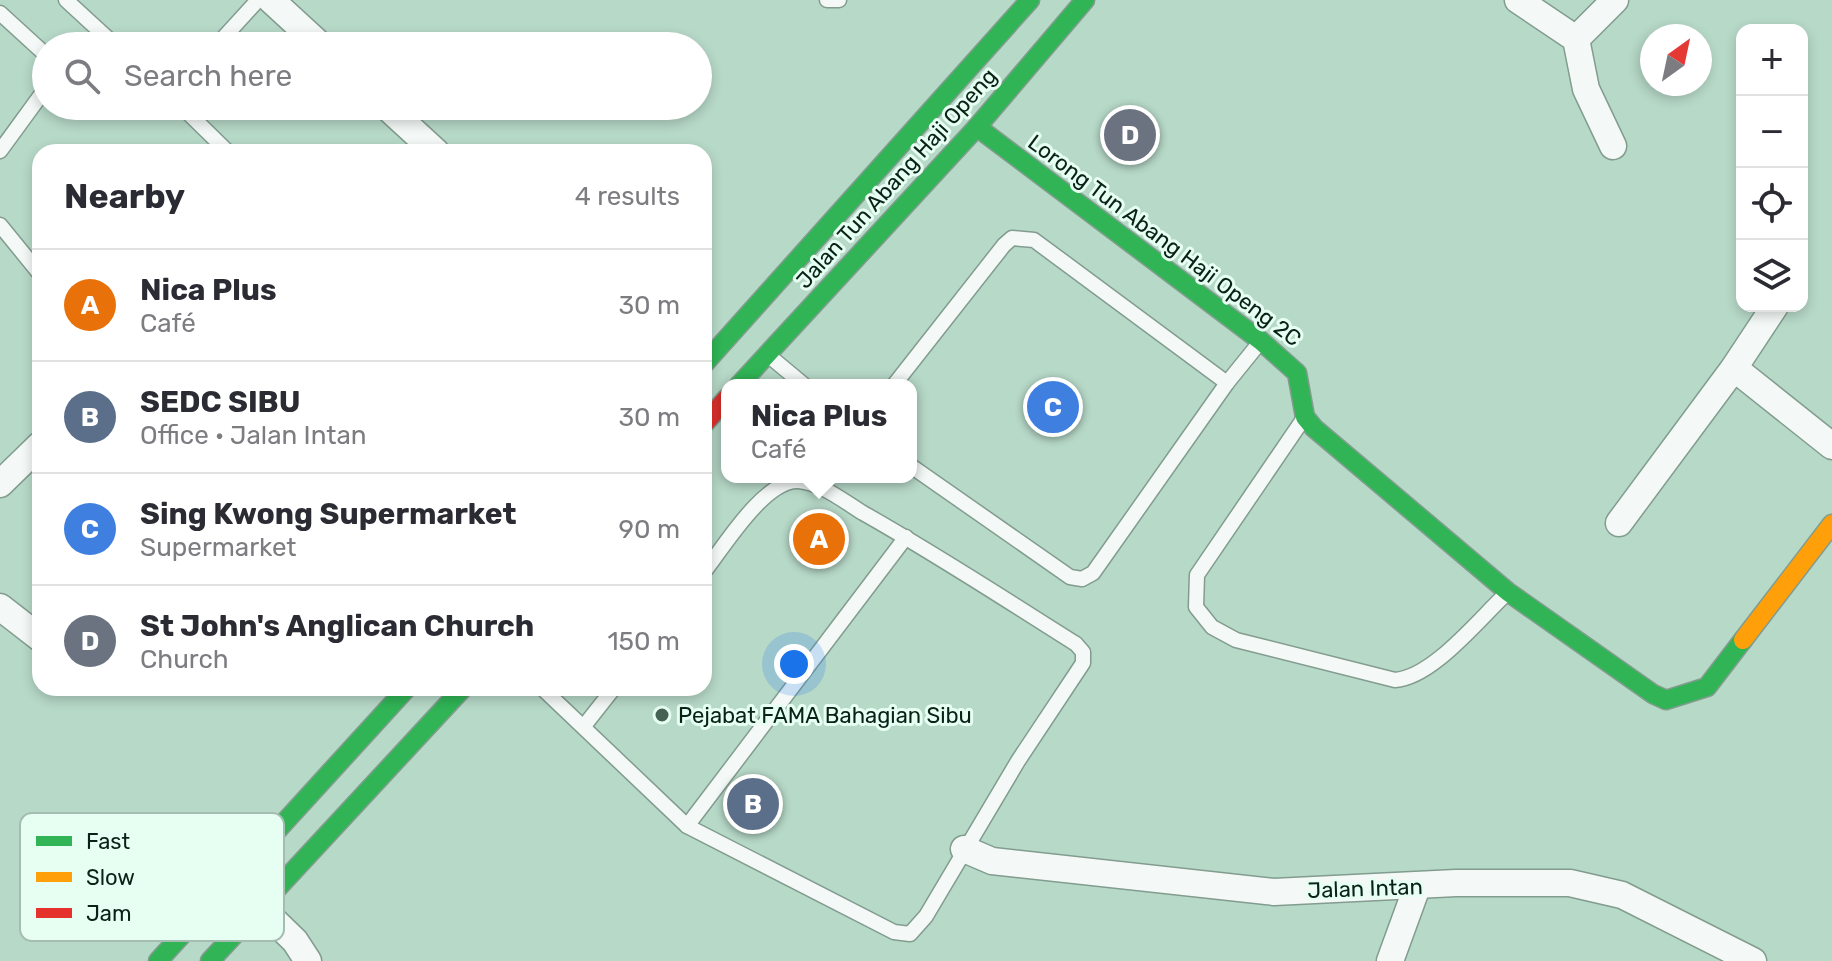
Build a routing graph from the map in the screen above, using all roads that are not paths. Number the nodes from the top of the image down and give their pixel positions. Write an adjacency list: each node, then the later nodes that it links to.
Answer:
1 (66, 0): 13 (lane)
2 (258, 0): 14 (lane)
3 (271, 0): 15 (street)
4 (827, 0): 5 (lane)
5 (839, 0)
6 (1003, 0): 12 (lane)
7 (1030, 0): 12 (main road, Jalan Tun Abang Haji Openg)
8 (1085, 0): 21 (main road, Jalan Tun Abang Haji Openg)
9 (1518, 0): 16 (street)
10 (1615, 0): 16 (street)
11 (0, 13): 17 (lane)
12 (1017, 15): 31 (main road, Jalan Tun Abang Haji Openg)
13 (101, 32)
14 (229, 32)
15 (306, 32)
16 (1576, 39): 24 (street)
17 (32, 42)
18 (32, 107): 25 (lane)
19 (195, 120): 22 (lane)
20 (401, 120): 23 (street)
21 (977, 127): 29 (main road, Lorong Tun Abang Haji Openg 2C); 30 (main road, Jalan Tun Abang Haji Openg)
22 (220, 144)
23 (427, 144)
24 (1613, 146)
25 (0, 151)
26 (0, 225): 27 (lane)
27 (32, 264)
28 (1771, 312): 32 (street)
29 (1261, 341): 36 (lane); 37 (main road, Lorong Tun Abang Haji Openg 2C)
30 (767, 354): 33 (main road, Jalan Tun Abang Haji Openg); 34 (lane)
31 (712, 355)
32 (1734, 368): 38 (street); 44 (street)
33 (744, 379)
34 (797, 379)
35 (899, 379): 36 (lane)
36 (1227, 383): 40 (lane)
37 (1305, 417): 48 (main road); 48 (lane)
38 (1832, 446)
39 (32, 453): 43 (street)
40 (917, 470)
41 (791, 483): 47 (lane)
42 (803, 483): 46 (lane)
43 (0, 484)
44 (1619, 523)
45 (1832, 524): 48 (main road)
46 (906, 537): 57 (lane); 58 (lane)
47 (712, 562)
48 (1508, 592)
49 (0, 607): 50 (street)
50 (32, 632)
51 (400, 696): 56 (main road)
52 (456, 696): 59 (main road)
53 (551, 696): 55 (lane)
54 (608, 696): 55 (lane)
55 (584, 726): 57 (lane)
56 (284, 823)
57 (687, 826): 58 (lane)
58 (964, 849): 60 (street, Jalan Intan)
59 (284, 881)
60 (1417, 887): 67 (street); 68 (street, Jalan Intan)
61 (284, 930): 66 (street)
62 (176, 941): 64 (main road)
63 (229, 941): 65 (main road)
64 (158, 961)
65 (210, 961)
66 (308, 961)
67 (1390, 961)
68 (1753, 961)

